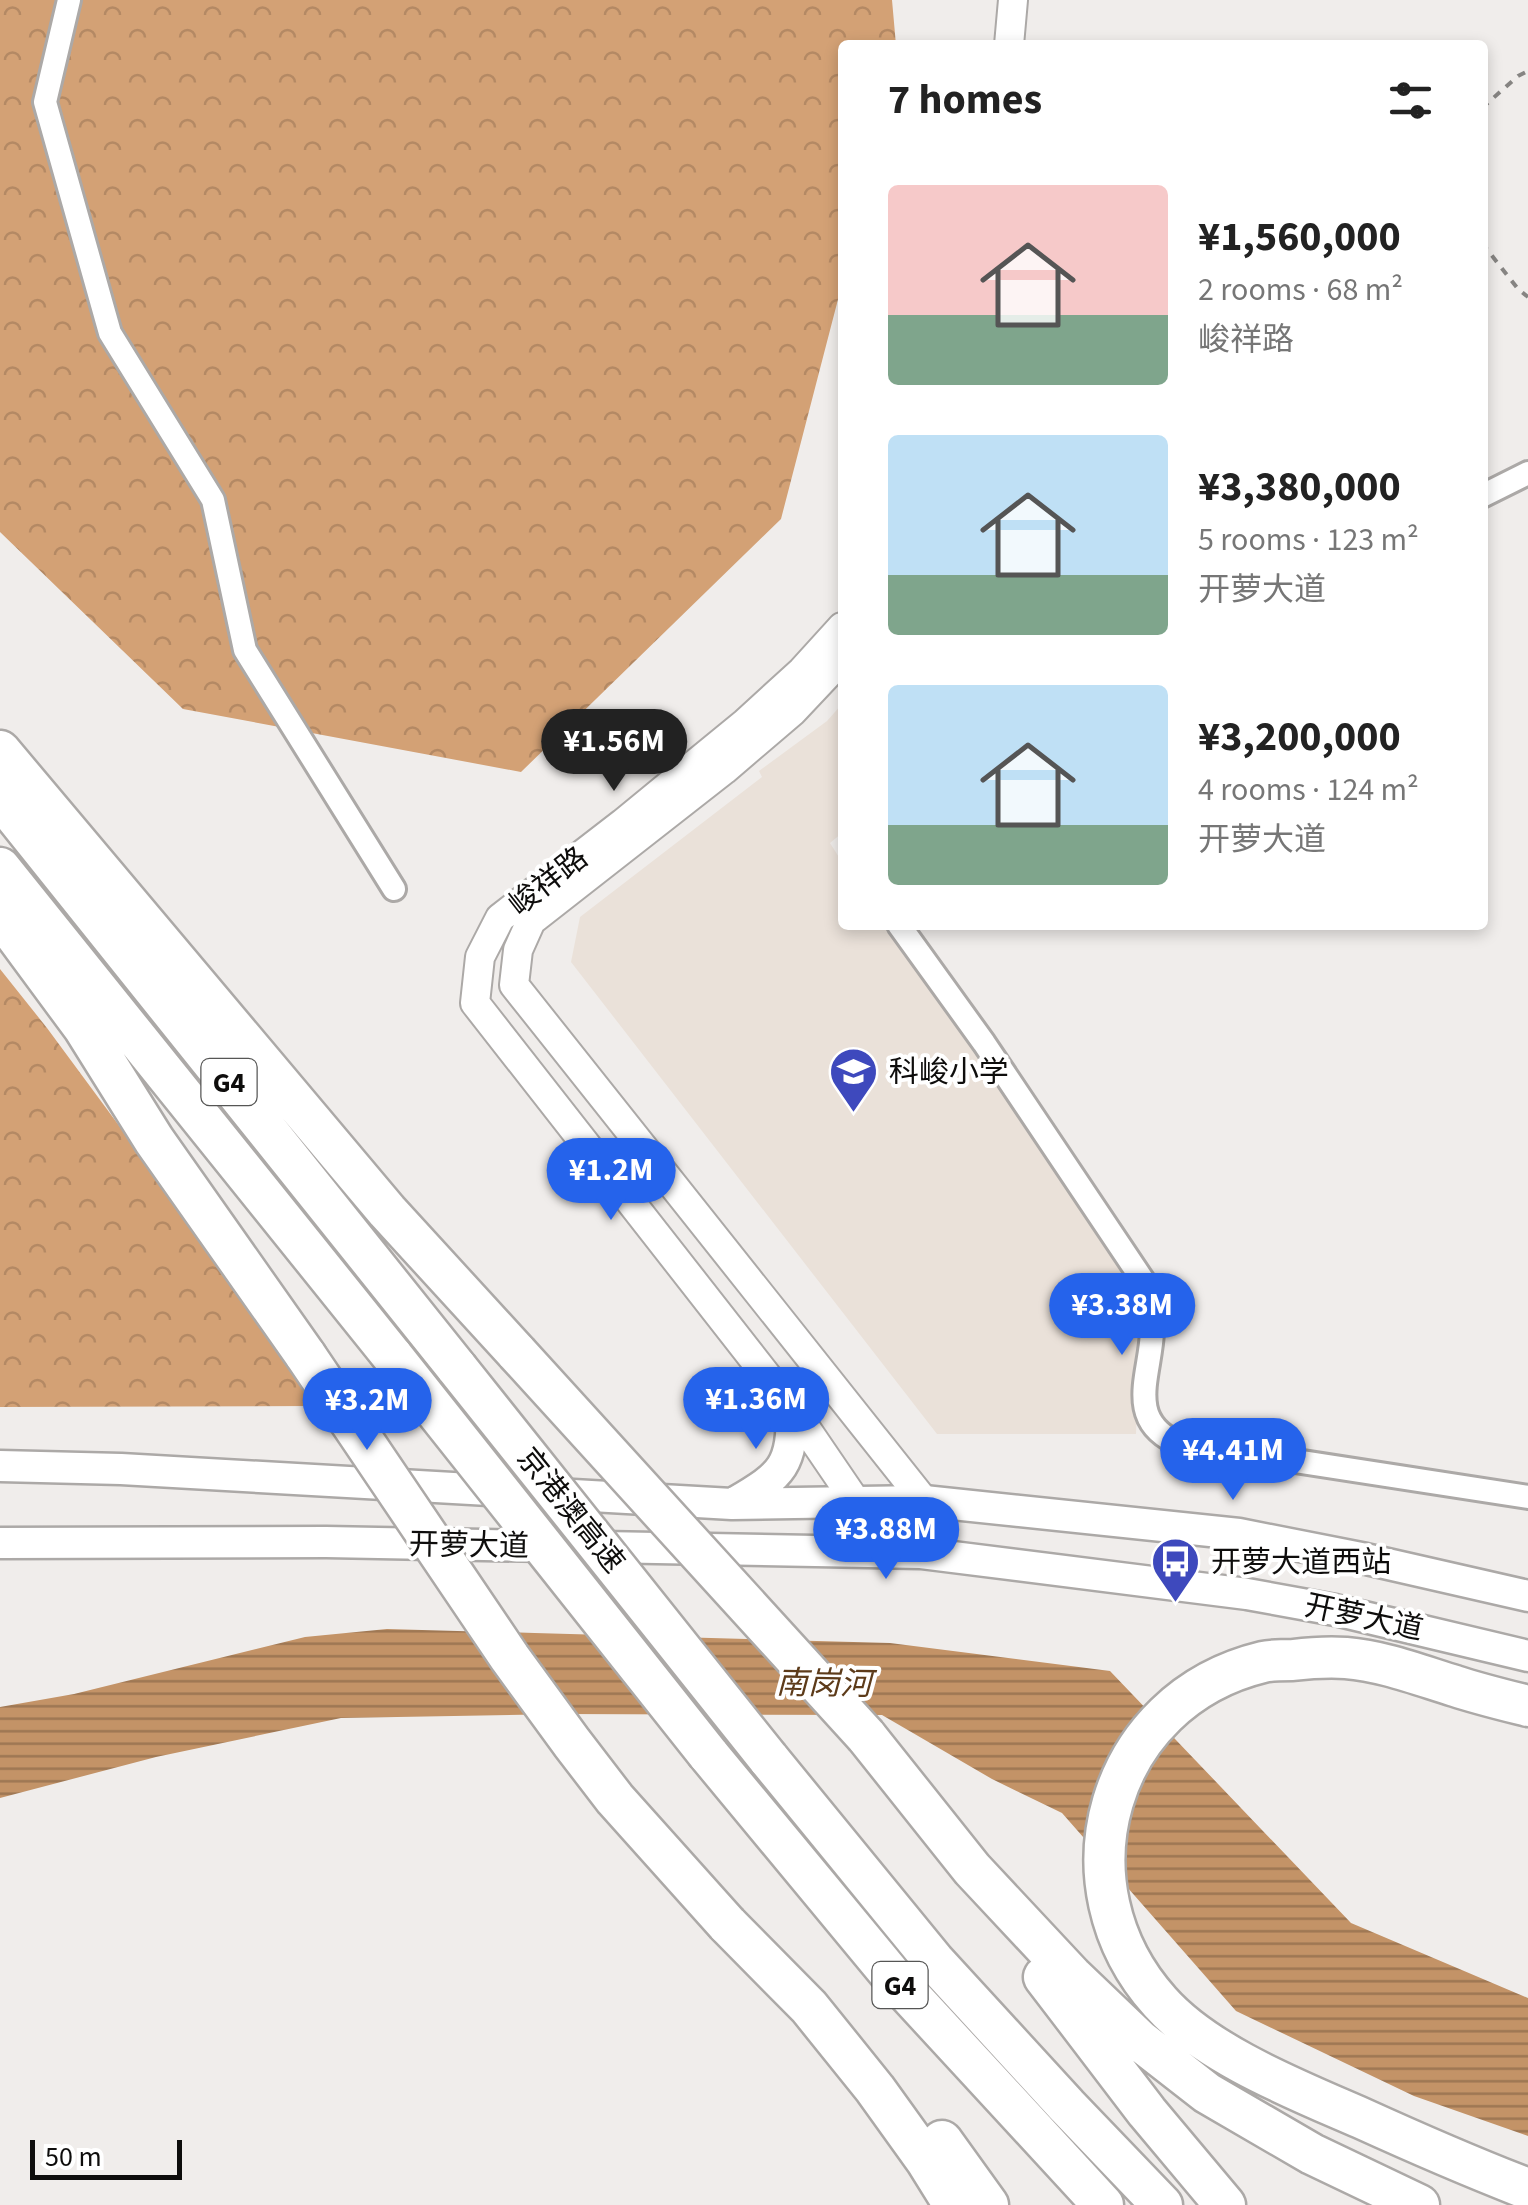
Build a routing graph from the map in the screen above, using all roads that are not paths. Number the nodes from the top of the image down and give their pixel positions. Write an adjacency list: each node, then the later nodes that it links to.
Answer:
1 (69, 0): 13 (street)
2 (995, 0): 4 (street)
3 (1013, 0): 5 (street)
4 (992, 40)
5 (1009, 40)
6 (1528, 473): 7 (street)
7 (1488, 493)
8 (838, 630): 16 (street, 峻祥路)
9 (838, 663): 19 (street, 峻祥路)
10 (0, 751): 28 (highway, bridge)
11 (0, 797): 34 (highway, 京港澳高速 / G4, bridge)
12 (0, 868): 33 (highway, 京港澳高速 / G4, bridge)
13 (394, 889)
14 (0, 914): 29 (highway, bridge)
15 (903, 930): 18 (street)
16 (792, 1408): 20 (street); 21 (main road)
17 (0, 1466): 21 (main road, 开萝大道)
18 (1528, 1497)
19 (924, 1500): 20 (main road, 开萝大道); 24 (street); 25 (main road, 开萝大道)
20 (856, 1502): 21 (main road, 开萝大道); 23 (street)
21 (732, 1504)
22 (0, 1543): 23 (main road, 开萝大道)
23 (852, 1552): 24 (main road, 开萝大道)
24 (922, 1553): 26 (main road, 开萝大道)
25 (1528, 1596)
26 (1528, 1656)
27 (1528, 1706): 30 (highway)
28 (972, 1869): 35 (highway); 36 (highway)
29 (809, 2007): 31 (highway); 32 (highway)
30 (1528, 2189)
31 (954, 2205)
32 (988, 2205)
33 (1103, 2205)
34 (1162, 2205)
35 (1225, 2205)
36 (1418, 2205)

